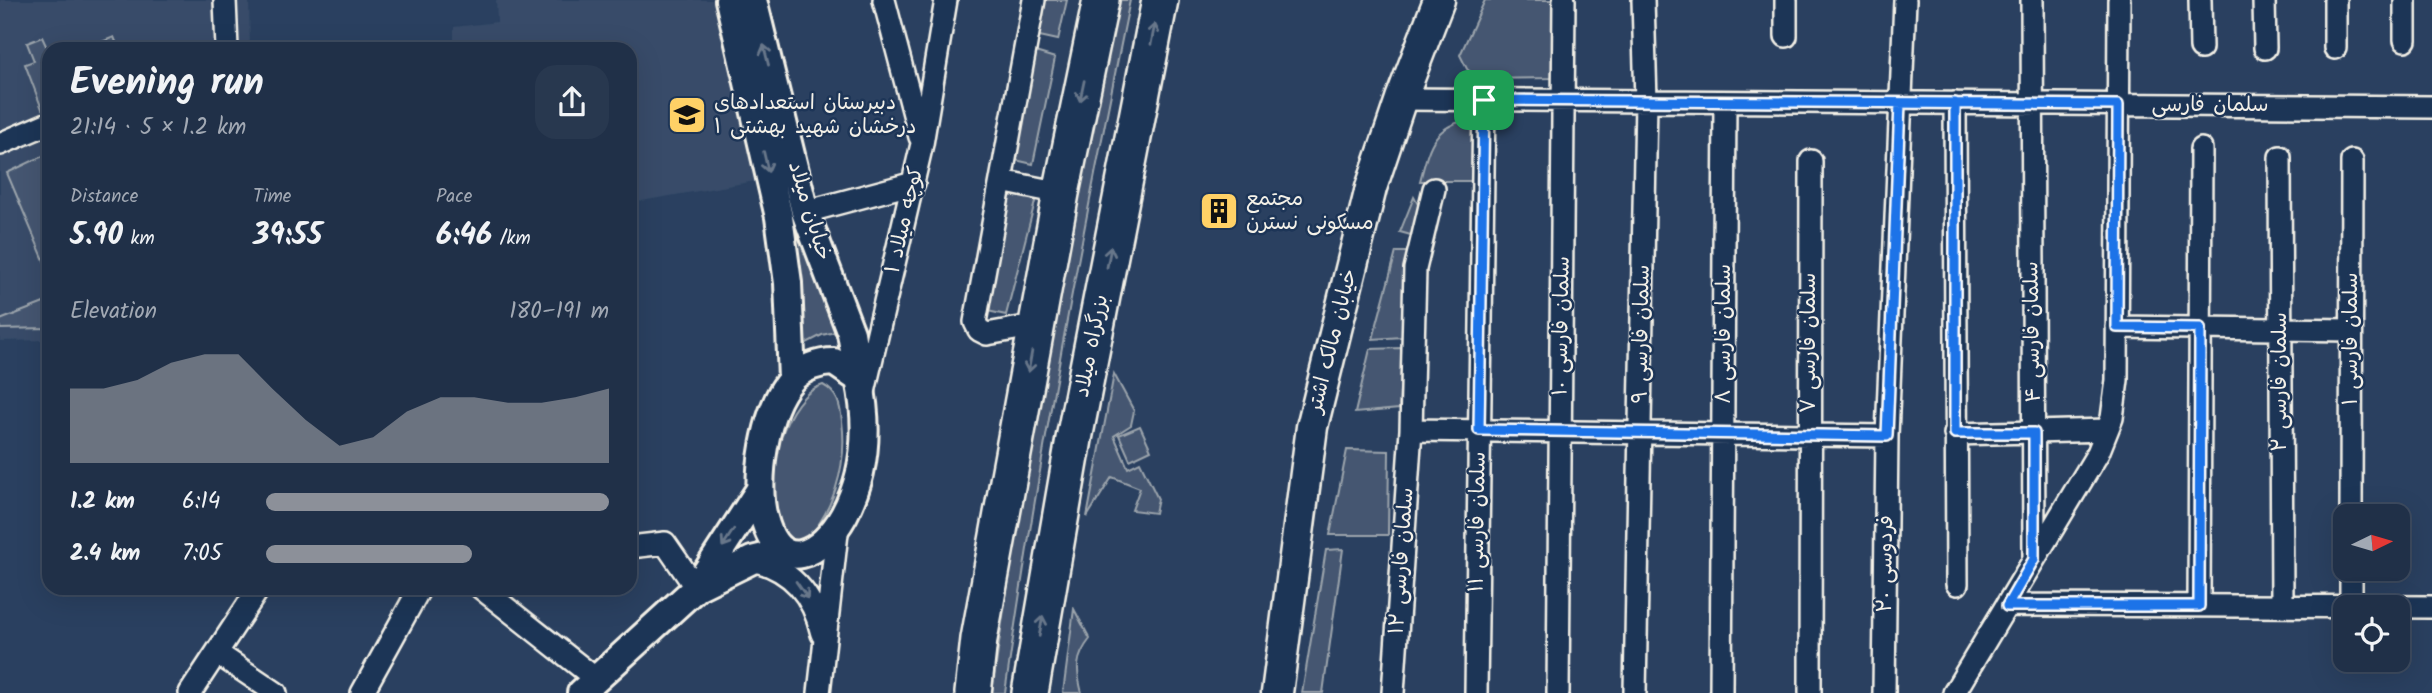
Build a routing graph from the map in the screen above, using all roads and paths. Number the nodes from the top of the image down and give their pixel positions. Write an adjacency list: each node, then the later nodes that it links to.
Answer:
1 (225, 0): 22 (street)
2 (729, 0): 55 (street, خیابان میلاد, one-way to 55)
3 (753, 0): 47 (street, خیابان میلاد, one-way to 3)
4 (884, 0): 38 (street)
5 (946, 0): 38 (street, کوچه میلاد ۱)
6 (1034, 0): 43 (street)
7 (1101, 0): 46 (highway, one-way to 46)
8 (1160, 0): 93 (highway, بزرگراه میلاد, one-way to 8)
9 (1439, 0): 26 (main road, خیابان مالک اشتر)
10 (1564, 0): 28 (street, سلمان فارسی ۱۰)
11 (1643, 0): 29 (street, سلمان فارسی ۹)
12 (1786, 0): 20 (street)
13 (1905, 0): 31 (street, فردوسی ۲۰)
14 (2032, 0): 33 (street, سلمان فارسی ۴)
15 (2119, 0): 34 (street)
16 (2200, 0): 23 (street)
17 (2264, 0): 24 (street)
18 (2335, 0): 25 (street)
19 (2405, 0): 21 (street)
20 (1786, 36)
21 (2405, 40)
22 (227, 42)
23 (2201, 48)
24 (2265, 48)
25 (2335, 48)
26 (1401, 99): 27 (street, سلمان فارسی); 94 (main road, خیابان مالک اشتر)
27 (1484, 100): 28 (street, سلمان فارسی); 59 (street, سلمان فارسی ۱۱)
28 (1564, 100): 29 (street, سلمان فارسی); 60 (street, سلمان فارسی ۱۰)
29 (1646, 101): 30 (street, سلمان فارسی); 61 (street, سلمان فارسی ۹)
30 (1725, 102): 31 (street, سلمان فارسی); 64 (street, سلمان فارسی ۸)
31 (1900, 103): 32 (street, سلمان فارسی); 66 (street, فردوسی ۲۰)
32 (1955, 103): 33 (street, سلمان فارسی); 62 (street)
33 (2030, 104): 34 (street, سلمان فارسی); 63 (street, سلمان فارسی ۴)
34 (2118, 105): 35 (street, سلمان فارسی); 51 (street)
35 (2432, 107)
36 (42, 126): 37 (street)
37 (0, 144)
38 (922, 144): 44 (street, کوچه میلاد ۱)
39 (2201, 149): 52 (street)
40 (2280, 157): 53 (street, سلمان فارسی ۲)
41 (1811, 161): 65 (street, سلمان فارسی ۷)
42 (2352, 161): 54 (street, سلمان فارسی ۱)
43 (1001, 181): 46 (street); 50 (street)
44 (914, 183): 47 (street); 48 (street, کوچه میلاد ۱)
45 (1434, 189): 58 (street, سلمان فارسی ۱۲)
46 (1061, 193): 50 (highway)
47 (805, 212): 49 (street, خیابان میلاد)
48 (886, 303): 49 (street); 56 (street, کوچه میلاد ۱)
49 (845, 317): 56 (street, خیابان میلاد)
50 (1037, 325): 92 (highway, one-way to 92)
51 (2117, 327): 52 (street); 57 (street)
52 (2200, 328): 53 (street); 80 (street)
53 (2280, 329): 54 (street); 81 (street, سلمان فارسی ۲)
54 (2351, 330): 68 (street, سلمان فارسی ۱)
55 (792, 379): 56 (street); 67 (street)
56 (861, 388): 69 (street, خیابان میلاد)
57 (2110, 424): 63 (street); 72 (street)
58 (1412, 430): 59 (street); 95 (street, سلمان فارسی ۱۲)
59 (1479, 430): 60 (street); 96 (street, سلمان فارسی ۱۱)
60 (1561, 432): 61 (street); 97 (street, سلمان فارسی ۱۰)
61 (1640, 433): 64 (street); 98 (street, سلمان فارسی ۹)
62 (1955, 433): 63 (street); 74 (street)
63 (2034, 433): 72 (street, سلمان فارسی ۴)
64 (1724, 434): 65 (street); 99 (street, سلمان فارسی ۸)
65 (1809, 435): 66 (street); 100 (street, سلمان فارسی ۷)
66 (1887, 436): 101 (street, فردوسی ۲۰)
67 (760, 489): 71 (street); 75 (street, one-way to 75)
68 (2351, 504)
69 (838, 524): 71 (street, خیابان میلاد); 85 (street)
70 (637, 546): 75 (street)
71 (785, 552): 73 (street, خیابان میلاد)
72 (2034, 559): 79 (street)
73 (752, 560): 75 (street, خیابان میلاد); 85 (street, one-way to 85)
74 (1957, 584)
75 (696, 588): 87 (street)
76 (254, 595): 86 (street)
77 (416, 595): 90 (street)
78 (489, 595): 87 (street)
79 (2007, 606): 80 (street); 102 (street)
80 (2199, 606): 81 (street)
81 (2282, 606): 82 (street)
82 (2333, 607)
83 (2410, 607): 84 (street)
84 (2432, 607)
85 (825, 645): 91 (street)
86 (217, 653): 88 (street); 89 (street)
87 (588, 686)
88 (190, 693)
89 (276, 693)
90 (362, 693)
91 (819, 693)
92 (973, 693)
93 (1030, 693)
94 (1277, 693)
95 (1393, 693)
96 (1476, 693)
97 (1558, 693)
98 (1635, 693)
99 (1721, 693)
100 (1810, 693)
101 (1884, 693)
102 (1954, 693)

